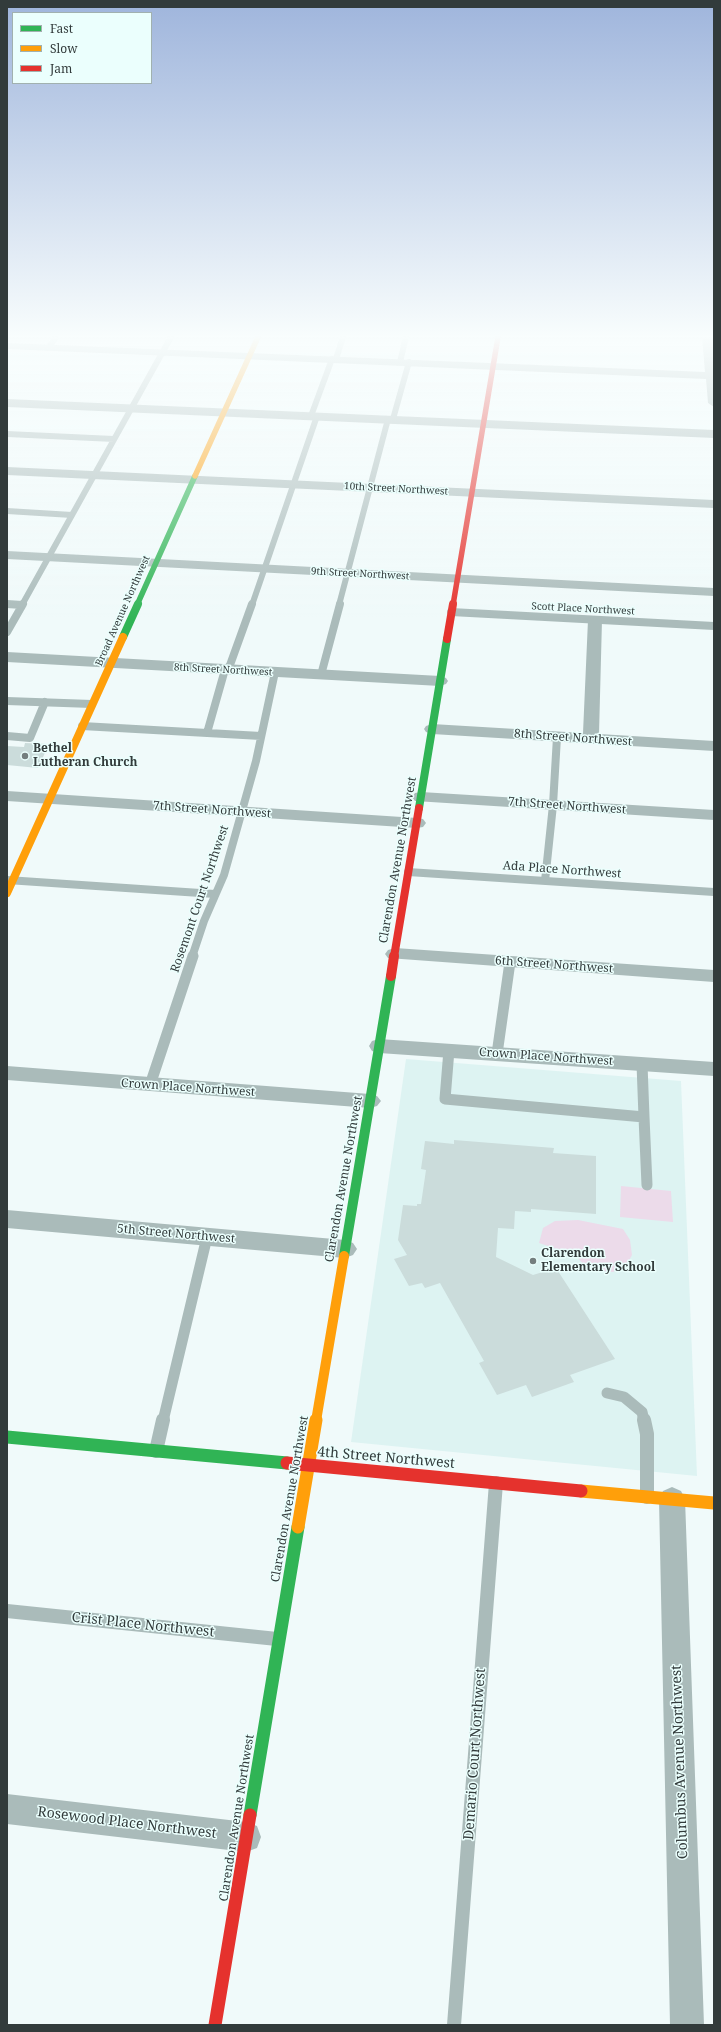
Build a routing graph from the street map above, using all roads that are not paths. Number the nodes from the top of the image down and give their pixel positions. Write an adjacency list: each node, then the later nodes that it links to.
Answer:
1 (118, 432): 9 (lane)
2 (215, 432): 12 (street, Broad Avenue Northwest)
3 (309, 432): 13 (lane)
4 (387, 432): 14 (lane)
5 (482, 432): 15 (street, Clarendon Avenue Northwest)
6 (668, 432): 8 (street)
7 (7, 434): 9 (lane)
8 (714, 434)
9 (114, 439): 11 (lane)
10 (7, 471): 11 (street, 10th Street Northwest)
11 (94, 475): 12 (street, 10th Street Northwest); 18 (lane)
12 (194, 479): 13 (street, 10th Street Northwest); 21 (street, Broad Avenue Northwest)
13 (292, 484): 14 (street, 10th Street Northwest); 22 (lane)
14 (371, 488): 15 (street, 10th Street Northwest); 23 (lane)
15 (472, 492): 16 (street, 10th Street Northwest); 24 (street, Clarendon Avenue Northwest)
16 (714, 504)
17 (7, 511): 18 (lane)
18 (72, 514): 20 (lane)
19 (7, 555): 20 (street, 9th Street Northwest)
20 (49, 557): 21 (street, 9th Street Northwest); 27 (lane)
21 (156, 563): 22 (street, 9th Street Northwest); 33 (street, Broad Avenue Northwest)
22 (265, 569): 23 (street, 9th Street Northwest); 34 (lane)
23 (347, 574): 24 (street, 9th Street Northwest); 36 (lane)
24 (458, 579): 25 (street, 9th Street Northwest); 28 (street, Clarendon Avenue Northwest)
25 (714, 592)
26 (7, 604): 27 (lane)
27 (22, 604): 31 (lane)
28 (451, 612): 29 (lane, Scott Place Northwest); 37 (street, Clarendon Avenue Northwest)
29 (595, 620): 30 (lane, Scott Place Northwest); 47 (street)
30 (714, 626)
31 (7, 632)
32 (7, 658): 33 (street, 8th Street Northwest)
33 (111, 664): 34 (street, 8th Street Northwest); 40 (street, Broad Avenue Northwest)
34 (227, 670): 35 (street, 8th Street Northwest); 43 (lane)
35 (275, 672): 36 (street, 8th Street Northwest); 45 (lane, Rosemont Court Northwest)
36 (320, 675): 37 (street, 8th Street Northwest)
37 (440, 681): 42 (street, Clarendon Avenue Northwest)
38 (7, 701): 39 (lane)
39 (45, 702): 40 (lane); 44 (lane)
40 (92, 704): 41 (street, Broad Avenue Northwest)
41 (82, 726): 43 (lane); 51 (street, Broad Avenue Northwest)
42 (432, 729): 46 (street, 8th Street Northwest); 50 (street, Clarendon Avenue Northwest)
43 (207, 734): 45 (lane)
44 (7, 736)
45 (261, 736): 53 (lane, Rosemont Court Northwest)
46 (557, 737): 47 (street, 8th Street Northwest); 52 (lane)
47 (591, 739): 48 (street, 8th Street Northwest)
48 (714, 746)
49 (7, 796): 51 (street, 7th Street Northwest)
50 (421, 797): 52 (street, 7th Street Northwest); 55 (street, Clarendon Avenue Northwest)
51 (49, 799): 53 (street, 7th Street Northwest); 57 (street, Broad Avenue Northwest)
52 (553, 805): 54 (street, 7th Street Northwest); 58 (lane)
53 (243, 812): 55 (street, 7th Street Northwest); 61 (lane, Rosemont Court Northwest)
54 (714, 815)
55 (417, 823): 56 (street, Clarendon Avenue Northwest)
56 (408, 872): 58 (lane, Ada Place Northwest); 62 (street, Clarendon Avenue Northwest)
57 (10, 880): 60 (street, Broad Avenue Northwest); 61 (lane)
58 (545, 881): 59 (lane, Ada Place Northwest)
59 (714, 892)
60 (7, 893)
61 (215, 894): 71 (lane, Rosemont Court Northwest)
62 (394, 954): 63 (street, 6th Street Northwest); 65 (street, Clarendon Avenue Northwest)
63 (510, 962): 64 (street, 6th Street Northwest); 67 (lane)
64 (714, 976)
65 (379, 1046): 66 (street, Crown Place Northwest); 72 (street, Clarendon Avenue Northwest)
66 (449, 1050): 67 (street, Crown Place Northwest); 73 (lane)
67 (497, 1054): 68 (street, Crown Place Northwest)
68 (642, 1064): 69 (street, Crown Place Northwest); 73 (lane)
69 (714, 1069)
70 (7, 1073): 71 (street, Crown Place Northwest)
71 (150, 1085): 72 (street, Crown Place Northwest)
72 (370, 1101): 77 (street, Clarendon Avenue Northwest)
73 (644, 1118): 74 (lane)
74 (647, 1185)
75 (7, 1219): 76 (street, 5th Street Northwest)
76 (207, 1237): 77 (street, 5th Street Northwest); 80 (lane)
77 (345, 1249): 81 (street, Clarendon Avenue Northwest)
78 (608, 1393): 83 (lane)
79 (7, 1437): 80 (street, 4th Street Northwest)
80 (156, 1451): 81 (street, 4th Street Northwest)
81 (308, 1465): 82 (street, 4th Street Northwest); 86 (street, Clarendon Avenue Northwest)
82 (496, 1483): 83 (street, 4th Street Northwest); 90 (lane, Demario Court Northwest)
83 (660, 1498): 84 (street, 4th Street Northwest); 91 (street, Columbus Avenue Northwest)
84 (714, 1503)
85 (7, 1611): 86 (lane, Crist Place Northwest)
86 (279, 1639): 88 (street, Clarendon Avenue Northwest)
87 (7, 1809): 88 (street, Rosewood Place Northwest)
88 (246, 1837): 89 (street, Clarendon Avenue Northwest)
89 (215, 2025)
90 (454, 2025)
91 (687, 2025)

